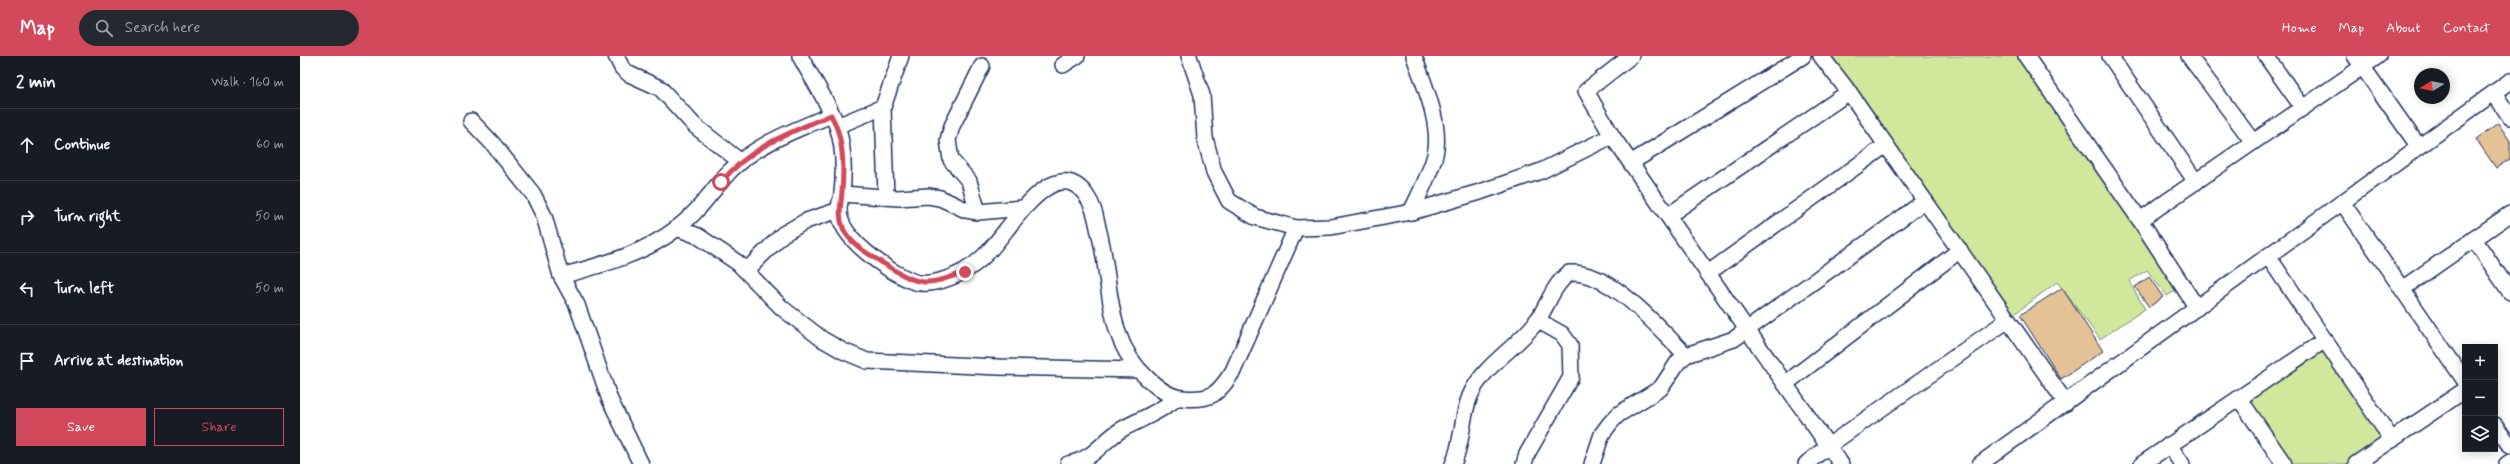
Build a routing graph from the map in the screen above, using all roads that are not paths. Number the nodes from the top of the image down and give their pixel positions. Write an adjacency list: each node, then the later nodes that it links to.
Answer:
1 (616, 56): 30 (street)
2 (800, 56): 25 (street)
3 (901, 56): 21 (street)
4 (1077, 56): 16 (street)
5 (1189, 56): 45 (street)
6 (1414, 56): 40 (street)
7 (1631, 56): 26 (street)
8 (1802, 56): 31 (street)
9 (1821, 56): 19 (street)
10 (2026, 56): 43 (street)
11 (2110, 56): 32 (street)
12 (2189, 56): 27 (street)
13 (2266, 56): 22 (street)
14 (2378, 56): 15 (street)
15 (2359, 61): 22 (street); 29 (street)
16 (1063, 65)
17 (982, 66): 39 (street)
18 (2510, 81): 20 (street)
19 (1849, 92): 28 (street); 42 (street)
20 (2494, 93): 23 (street); 29 (street)
21 (883, 106): 25 (street); 34 (street)
22 (2303, 108): 27 (street)
23 (2510, 117)
24 (471, 121): 51 (street)
25 (834, 121): 30 (street); 33 (street)
26 (1612, 136): 31 (street); 40 (street)
27 (2253, 142): 32 (street)
28 (1886, 145): 35 (street); 50 (street)
29 (2419, 147): 36 (street)
30 (741, 162): 44 (street)
31 (1632, 162): 42 (street)
32 (2196, 182): 43 (street)
33 (842, 194): 34 (street); 38 (street)
34 (886, 197): 39 (street)
35 (1925, 201): 47 (street); 57 (street)
36 (2342, 202): 48 (street); 52 (street)
37 (1023, 208): 38 (street); 39 (street); 60 (street)
38 (839, 210): 49 (street)
39 (978, 212)
40 (1411, 212): 45 (street)
41 (2510, 214): 46 (street)
42 (1669, 215): 50 (street)
43 (2140, 220): 54 (street)
44 (677, 228): 49 (street); 51 (street)
45 (1296, 228): 64 (street)
46 (2474, 239): 52 (street); 53 (street)
47 (1960, 250): 56 (street); 62 (street)
48 (2268, 256): 54 (street); 58 (street)
49 (747, 270): 60 (street)
50 (1708, 273): 57 (street)
51 (561, 276): 73 (street)
52 (2402, 289): 61 (street)
53 (2510, 292)
54 (2197, 308): 66 (street)
55 (1537, 320): 59 (street); 75 (street); 76 (street)
56 (2008, 320): 66 (street); 70 (street)
57 (1747, 329): 59 (street); 62 (street)
58 (2325, 340): 65 (street); 68 (street)
59 (1686, 355): 77 (street)
60 (1138, 370): 64 (street)
61 (2464, 380)
62 (1785, 384): 70 (street)
63 (2462, 392): 68 (street)
64 (1177, 398): 74 (street)
65 (2239, 398): 69 (street); 83 (street)
66 (2066, 403): 80 (street)
67 (2498, 428): 71 (street)
68 (2392, 440): 84 (street)
69 (2170, 445): 81 (street); 82 (street)
70 (1828, 446): 78 (street); 79 (street)
71 (2510, 446)
72 (2510, 462): 85 (street)
73 (641, 464)
74 (1068, 464)
75 (1453, 464)
76 (1524, 464)
77 (1592, 464)
78 (1806, 464)
79 (1841, 464)
80 (1980, 464)
81 (2142, 464)
82 (2182, 464)
83 (2284, 464)
84 (2356, 464)
85 (2507, 464)

